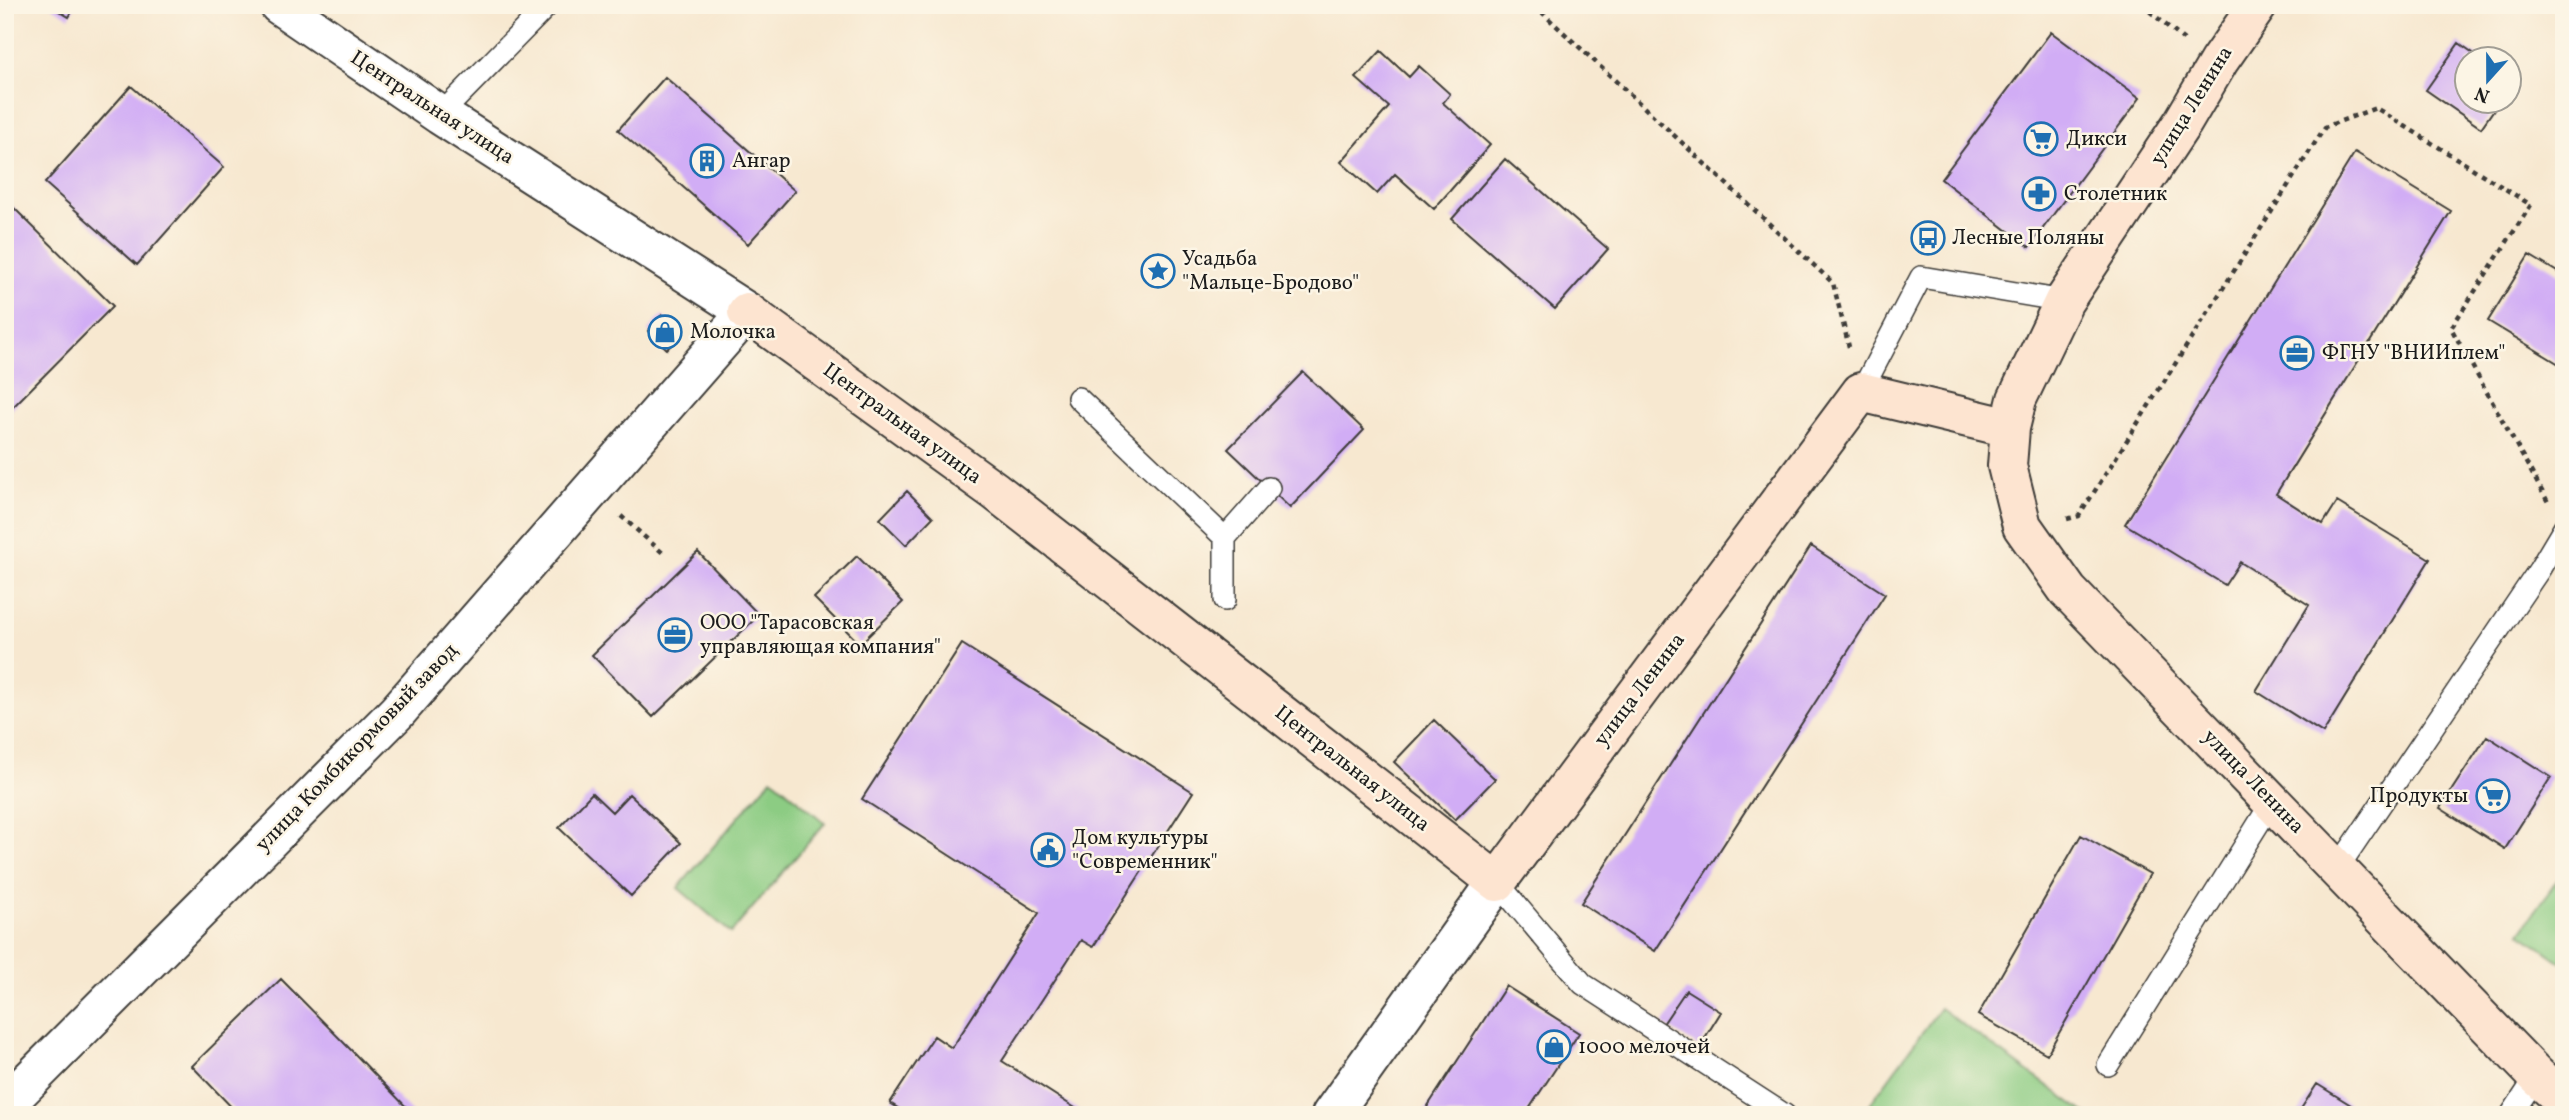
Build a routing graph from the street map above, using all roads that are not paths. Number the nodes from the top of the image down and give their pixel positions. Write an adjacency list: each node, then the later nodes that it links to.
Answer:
1 (279, 5): 4 (street, Центральная улица)
2 (548, 5): 4 (lane)
3 (2258, 5): 5 (street, улица Ленина)
4 (440, 116): 6 (street, Центральная улица)
5 (2064, 301): 7 (lane); 9 (street, улица Ленина)
6 (747, 312): 16 (street, Центральная улица); 19 (street, улица Комбикормовый завод)
7 (1861, 392): 9 (street); 16 (street, улица Ленина)
8 (1079, 398): 12 (lane)
9 (2010, 428): 14 (street, улица Ленина)
10 (1269, 488): 12 (lane)
11 (2563, 529): 15 (lane)
12 (1226, 538): 13 (lane)
13 (1225, 600)
14 (2272, 802): 15 (street, улица Ленина); 17 (lane)
15 (2337, 869): 18 (street, улица Ленина)
16 (1497, 882): 20 (street, улица Ленина); 21 (lane)
17 (2108, 1065)
18 (2550, 1088): 22 (lane)
19 (5, 1105)
20 (1331, 1115)
21 (1785, 1115)
22 (2511, 1115)

